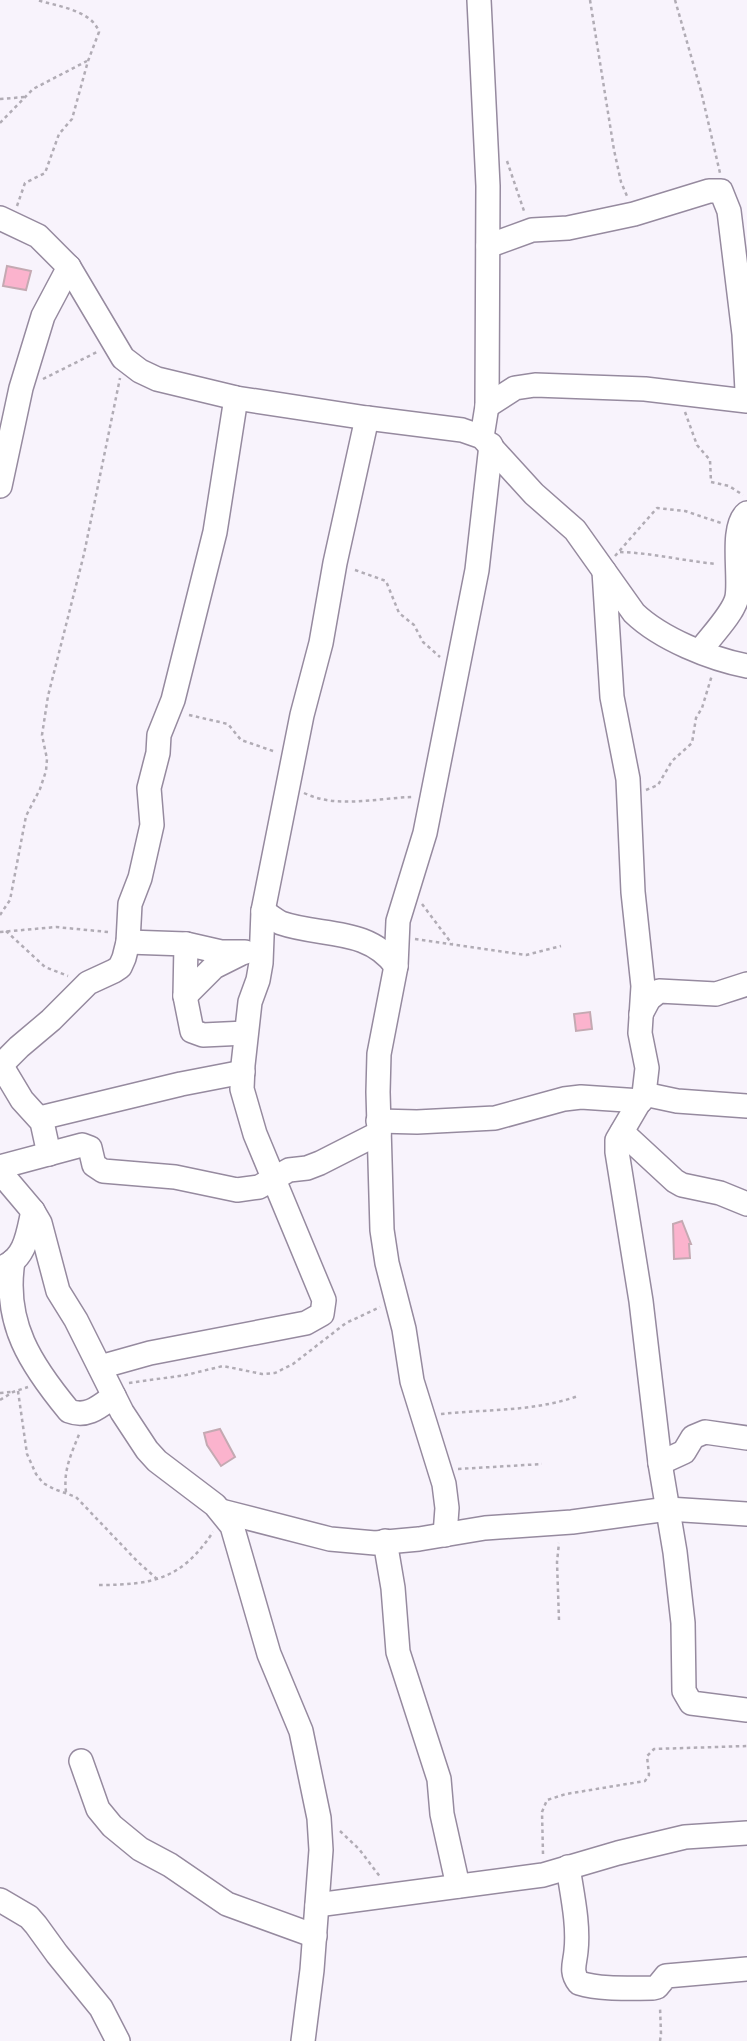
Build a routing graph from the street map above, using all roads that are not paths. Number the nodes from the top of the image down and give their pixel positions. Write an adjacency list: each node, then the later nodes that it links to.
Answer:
1 (479, 0): 4 (street)
2 (733, 205): 4 (street); 6 (street)
3 (0, 218): 5 (street)
4 (488, 246): 10 (street)
5 (69, 267): 7 (street); 9 (street)
6 (747, 391)
7 (236, 398): 11 (street); 19 (street)
8 (747, 401): 10 (street)
9 (13, 403): 13 (street)
10 (487, 406): 12 (street)
11 (367, 418): 12 (street); 18 (street)
12 (487, 441): 15 (street); 22 (street)
13 (0, 486)
14 (744, 518): 16 (street)
15 (603, 569): 16 (street); 25 (street)
16 (700, 651): 17 (street)
17 (747, 666)
18 (263, 911): 21 (street); 22 (street)
19 (128, 939): 20 (street); 27 (street)
20 (186, 944): 21 (street); 24 (street)
21 (253, 944): 24 (street); 26 (street)
22 (396, 966): 32 (street)
23 (747, 984): 25 (street)
24 (185, 996): 26 (street)
25 (641, 1014): 29 (street)
26 (246, 1032): 28 (street)
27 (1, 1066): 31 (street)
28 (243, 1072): 31 (street); 36 (street)
29 (642, 1098): 30 (street); 32 (street); 33 (street)
30 (747, 1106)
31 (40, 1118): 34 (street)
32 (378, 1127): 36 (street); 46 (street)
33 (622, 1132): 37 (street); 42 (street)
34 (49, 1154): 35 (street); 36 (street)
35 (0, 1169): 38 (street)
36 (273, 1181): 40 (street)
37 (747, 1204)
38 (33, 1211): 39 (street); 40 (street)
39 (7, 1264): 40 (street)
40 (108, 1384): 44 (street)
41 (747, 1438): 42 (street)
42 (660, 1463): 43 (street)
43 (668, 1509): 45 (street); 46 (street); 48 (street)
44 (223, 1512): 47 (street); 54 (street)
45 (747, 1514)
46 (445, 1535): 47 (street)
47 (386, 1541): 52 (street)
48 (747, 1710)
49 (81, 1762): 55 (street)
50 (747, 1833): 51 (street)
51 (568, 1867): 52 (street); 56 (street)
52 (458, 1886): 54 (street)
53 (0, 1900): 57 (street)
54 (317, 1905): 55 (street)
55 (315, 1936): 58 (street)
56 (747, 1969)
57 (118, 2041)
58 (303, 2041)

